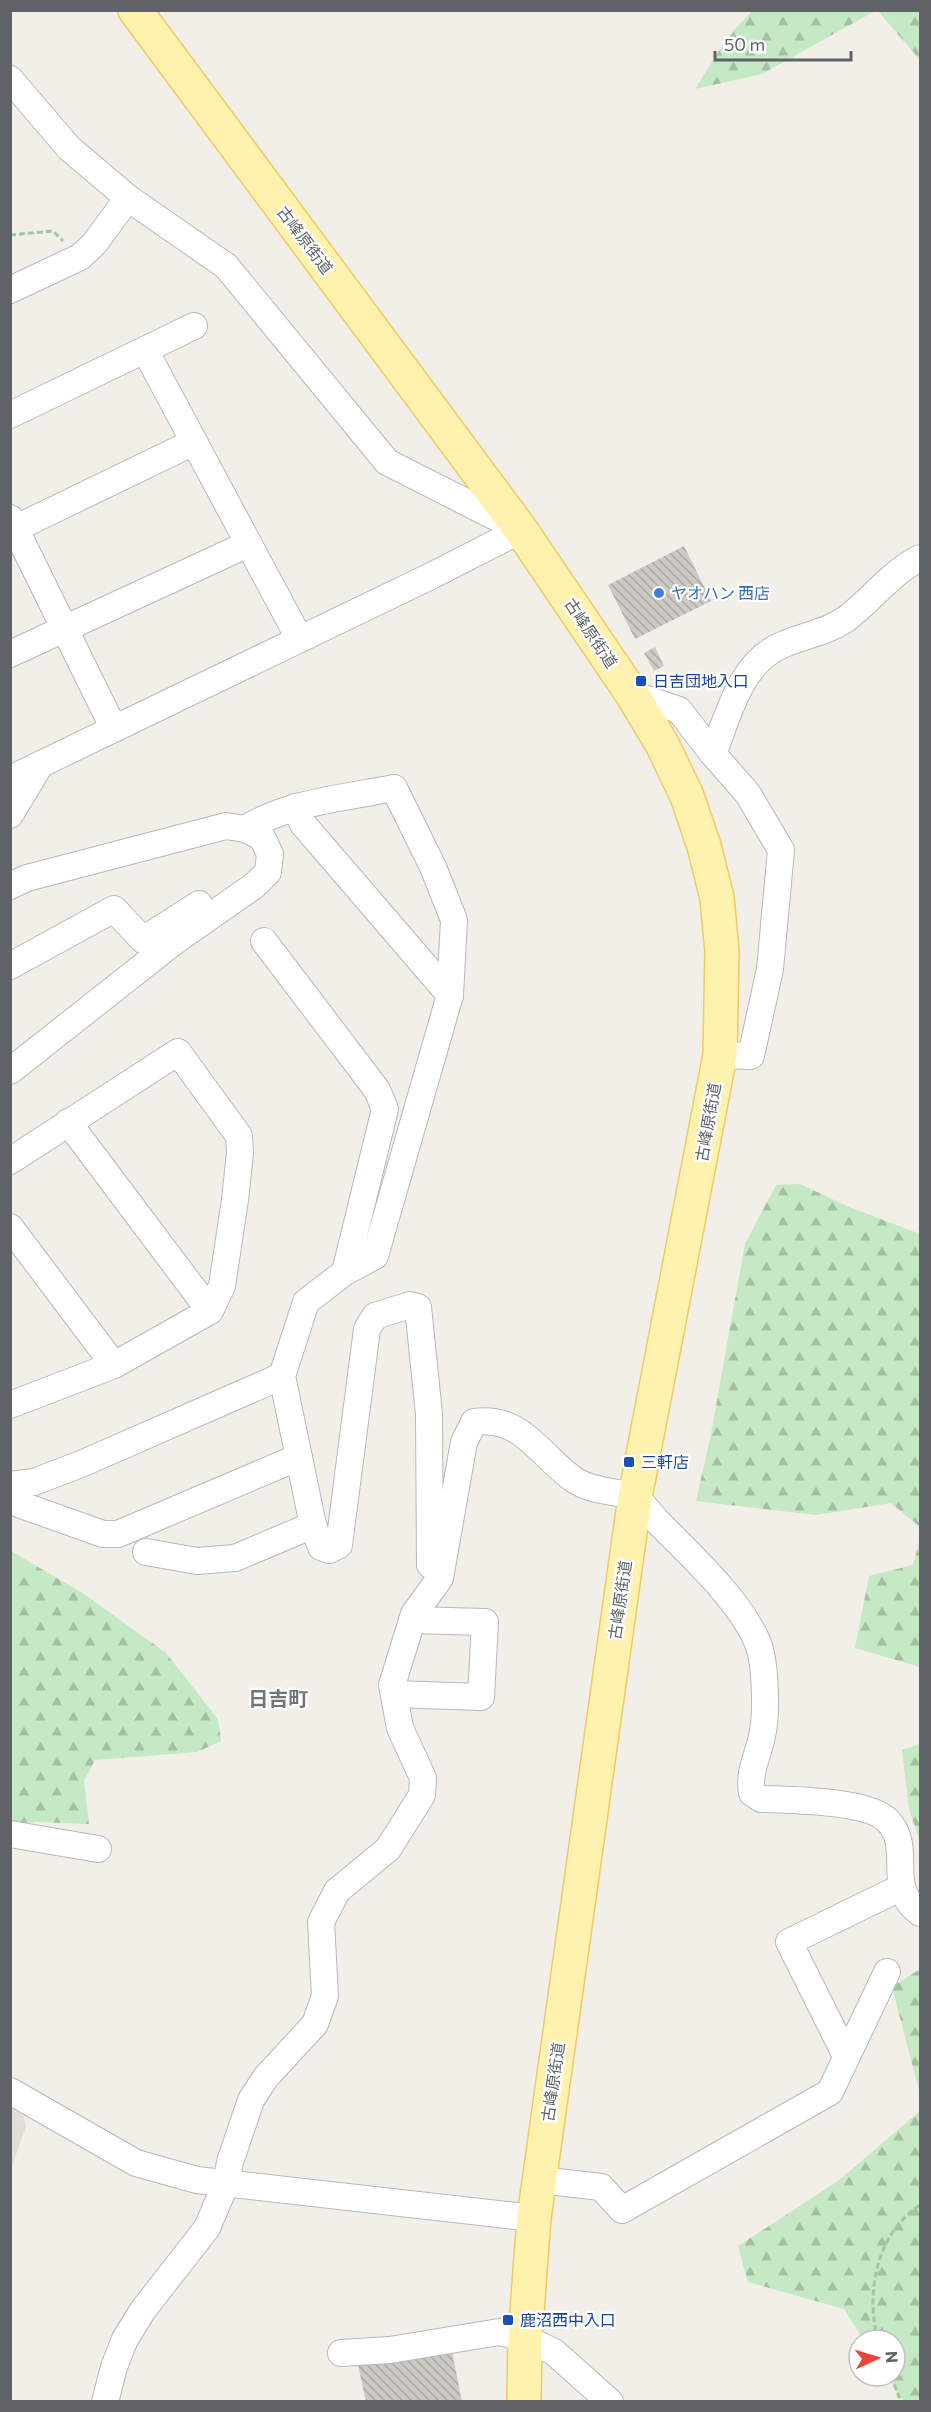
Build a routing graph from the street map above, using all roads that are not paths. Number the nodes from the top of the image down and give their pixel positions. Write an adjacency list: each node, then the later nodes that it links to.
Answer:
1 (135, 10): 10 (main road, 古峰原街道)
2 (10, 79): 3 (street)
3 (128, 198): 4 (street); 10 (street)
4 (10, 290)
5 (194, 326): 6 (street)
6 (145, 350): 7 (street); 8 (street)
7 (10, 415)
8 (194, 442): 9 (street); 11 (street)
9 (12, 526): 13 (street)
10 (521, 530): 14 (street); 16 (main road, 古峰原街道)
11 (248, 544): 13 (street); 14 (street)
12 (921, 558): 18 (street)
13 (65, 628): 15 (street); 17 (street)
14 (299, 638): 17 (street)
15 (10, 654)
16 (632, 694): 18 (street); 29 (main road, 古峰原街道)
17 (114, 729): 19 (street)
18 (713, 754): 29 (street)
19 (40, 765): 20 (street); 22 (street)
20 (10, 779)
21 (295, 807): 23 (street); 28 (street); 28 (street)
22 (10, 815)
23 (245, 829): 24 (street); 25 (street)
24 (10, 886)
25 (226, 904): 27 (street); 30 (street)
26 (264, 941): 34 (street)
27 (10, 966)
28 (450, 995): 34 (street)
29 (720, 1055): 41 (main road, 古峰原街道)
30 (10, 1071)
31 (68, 1122): 32 (street); 35 (street); 35 (street)
32 (10, 1161)
33 (10, 1227): 36 (street)
34 (345, 1272): 37 (street)
35 (210, 1311): 36 (street)
36 (114, 1365): 38 (street)
37 (282, 1376): 39 (street); 40 (street)
38 (10, 1405)
39 (299, 1457): 42 (street); 43 (street)
40 (10, 1485)
41 (634, 1497): 45 (street); 50 (street); 55 (main road, 古峰原街道)
42 (10, 1501)
43 (313, 1525): 44 (street); 45 (street)
44 (146, 1552)
45 (430, 1591): 46 (street)
46 (412, 1620): 47 (street); 47 (street)
47 (394, 1694): 56 (street)
48 (10, 1834): 49 (street)
49 (98, 1849)
50 (900, 1888): 51 (street); 53 (street)
51 (921, 1913)
52 (887, 1972): 53 (street)
53 (846, 2056): 55 (street)
54 (10, 2091): 56 (street)
55 (540, 2180): 57 (main road, 古峰原街道)
56 (226, 2183): 57 (street); 60 (street)
57 (534, 2218): 58 (main road, 古峰原街道)
58 (525, 2338): 59 (street); 61 (main road, 古峰原街道); 62 (street)
59 (341, 2353)
60 (105, 2402)
61 (524, 2402)
62 (610, 2402)

